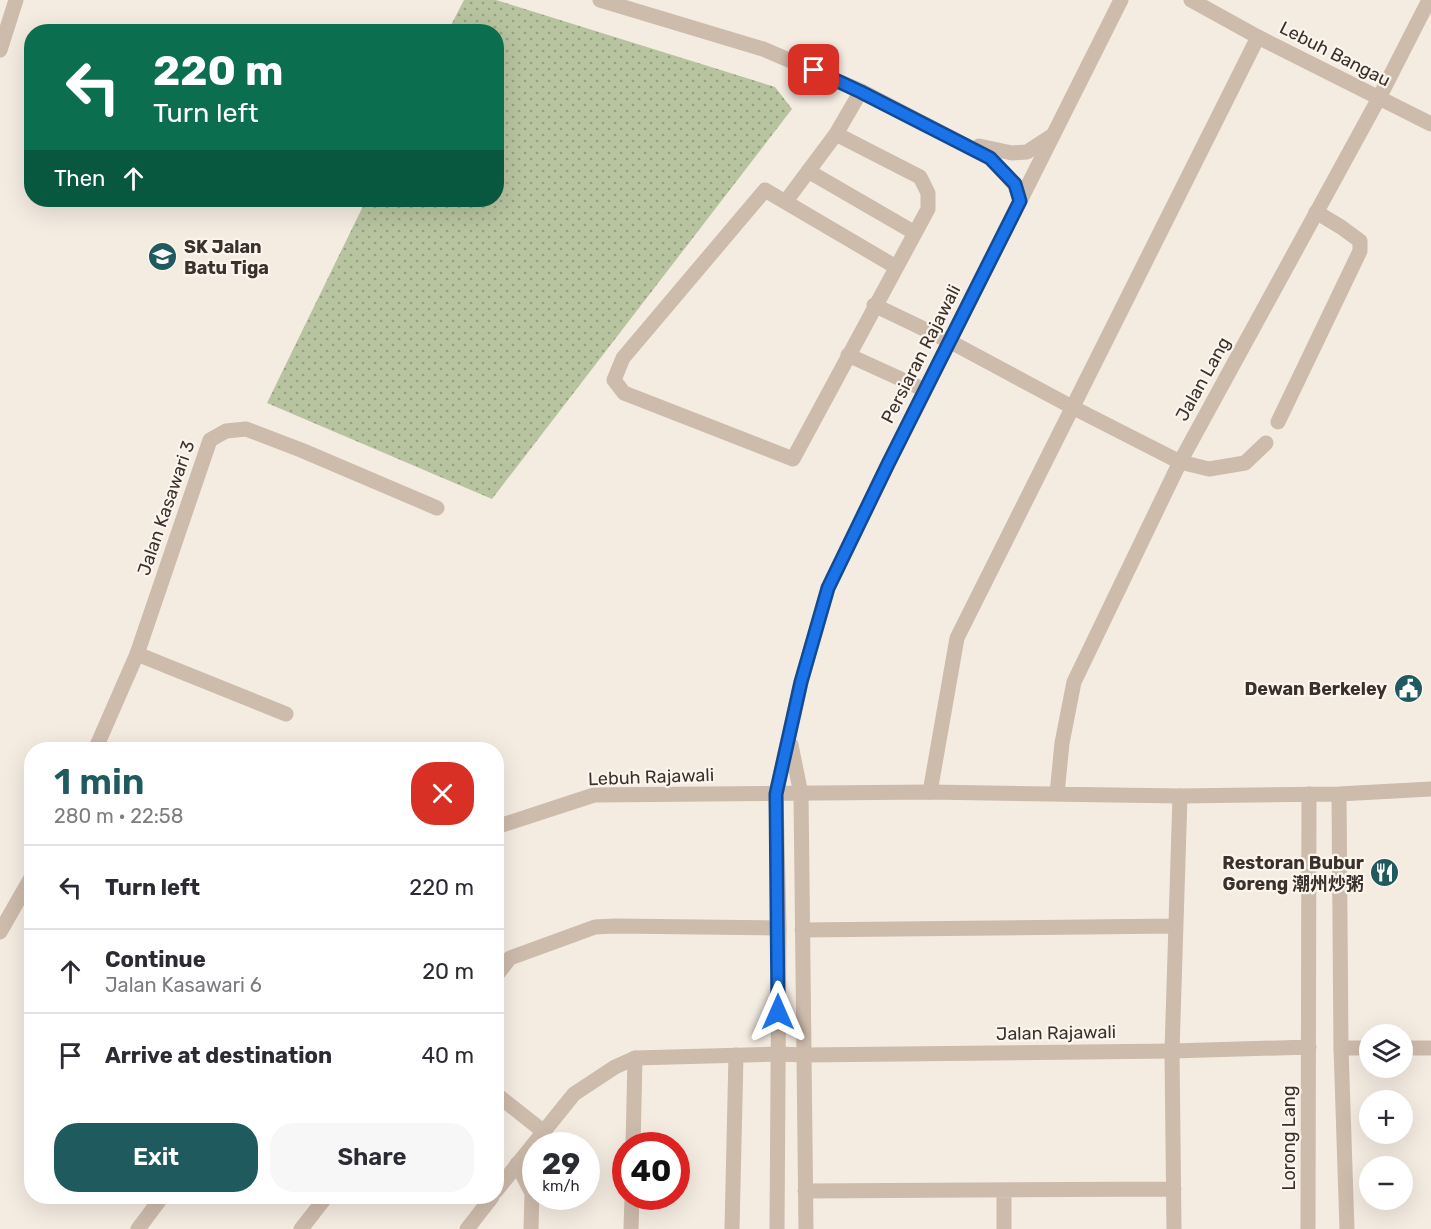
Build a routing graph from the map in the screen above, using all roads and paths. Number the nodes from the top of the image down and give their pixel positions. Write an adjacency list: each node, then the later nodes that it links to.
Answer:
1 (16, 0): 7 (street)
2 (600, 0): 8 (street)
3 (1121, 0): 12 (street, Persiaran Rajawali)
4 (1191, 0): 6 (street, Lebuh Bangau)
5 (1429, 0): 9 (street, Jalan Lang)
6 (1258, 37): 9 (street, Lebuh Bangau); 24 (street)
7 (0, 50)
8 (861, 92): 11 (street); 13 (street)
9 (1379, 98): 10 (street, Lebuh Bangau); 17 (street, Jalan Lang)
10 (1431, 124)
11 (836, 135): 14 (street); 18 (street)
12 (1053, 135): 13 (street); 16 (street, Persiaran Rajawali)
13 (964, 143): 16 (street)
14 (808, 171): 15 (street); 18 (street)
15 (786, 201): 19 (street); 22 (street)
16 (1020, 201): 21 (street, Persiaran Rajawali)
17 (1316, 212): 25 (street); 27 (street, Jalan Lang)
18 (915, 233): 19 (street)
19 (896, 267): 20 (street)
20 (874, 304): 21 (street); 22 (street)
21 (950, 341): 23 (street, Persiaran Rajawali); 24 (street)
22 (848, 355): 23 (street)
23 (925, 390): 31 (street, Persiaran Rajawali)
24 (1072, 407): 27 (street); 34 (street)
25 (1278, 422)
26 (1266, 443): 27 (street)
27 (1179, 462): 37 (street, Jalan Lang)
28 (437, 508): 29 (street, Jalan Kasawari 3)
29 (137, 654): 30 (street); 32 (street, Jalan Kasawari 3)
30 (286, 714)
31 (790, 739): 35 (street, Persiaran Rajawali); 36 (street, Persiaran Rajawali)
32 (98, 742)
33 (1431, 789): 39 (street)
34 (930, 792): 36 (street, Lebuh Rajawali); 37 (street, Lebuh Rajawali)
35 (776, 794): 36 (street, Lebuh Rajawali); 41 (street, Lebuh Rajawali); 44 (street, Persiaran Rajawali)
36 (801, 794): 45 (street, Persiaran Rajawali)
37 (1057, 794): 40 (street, Lebuh Rajawali)
38 (1309, 794): 39 (street); 40 (street, Lebuh Rajawali); 48 (street, Lorong Lang)
39 (1340, 794): 49 (street)
40 (1180, 796): 43 (street)
41 (504, 825)
42 (24, 890): 46 (street)
43 (1175, 926): 45 (street); 53 (street)
44 (779, 928): 47 (street); 54 (street, Persiaran Rajawali)
45 (802, 930): 56 (street, Persiaran Rajawali)
46 (0, 932)
47 (504, 966)
48 (1310, 1047): 53 (street, Jalan Rajawali); 81 (street, Lorong Lang)
49 (1341, 1047): 50 (street); 82 (street)
50 (1359, 1048)
51 (1413, 1048): 52 (street)
52 (1431, 1048)
53 (1172, 1051): 56 (street, Jalan Rajawali); 64 (street)
54 (778, 1054): 55 (street, Jalan Rajawali); 56 (street, Jalan Rajawali); 77 (street, Persiaran Rajawali)
55 (736, 1055): 57 (street, Jalan Rajawali); 76 (street)
56 (804, 1055): 66 (street, Persiaran Rajawali)
57 (635, 1058): 59 (street); 60 (street)
58 (504, 1100): 59 (street)
59 (544, 1132)
60 (633, 1132)
61 (522, 1158): 62 (street)
62 (517, 1164): 63 (street); 74 (street)
63 (504, 1181)
64 (1174, 1189): 65 (street); 80 (street)
65 (1004, 1190): 66 (street); 79 (street)
66 (805, 1191): 78 (street, Persiaran Rajawali)
67 (157, 1204): 71 (street)
68 (321, 1204): 72 (street)
69 (487, 1204): 73 (street)
70 (632, 1210): 75 (street)
71 (138, 1229)
72 (301, 1229)
73 (467, 1229)
74 (531, 1229)
75 (631, 1229)
76 (732, 1229)
77 (777, 1229)
78 (806, 1229)
79 (1004, 1229)
80 (1174, 1229)
81 (1308, 1229)
82 (1347, 1229)

